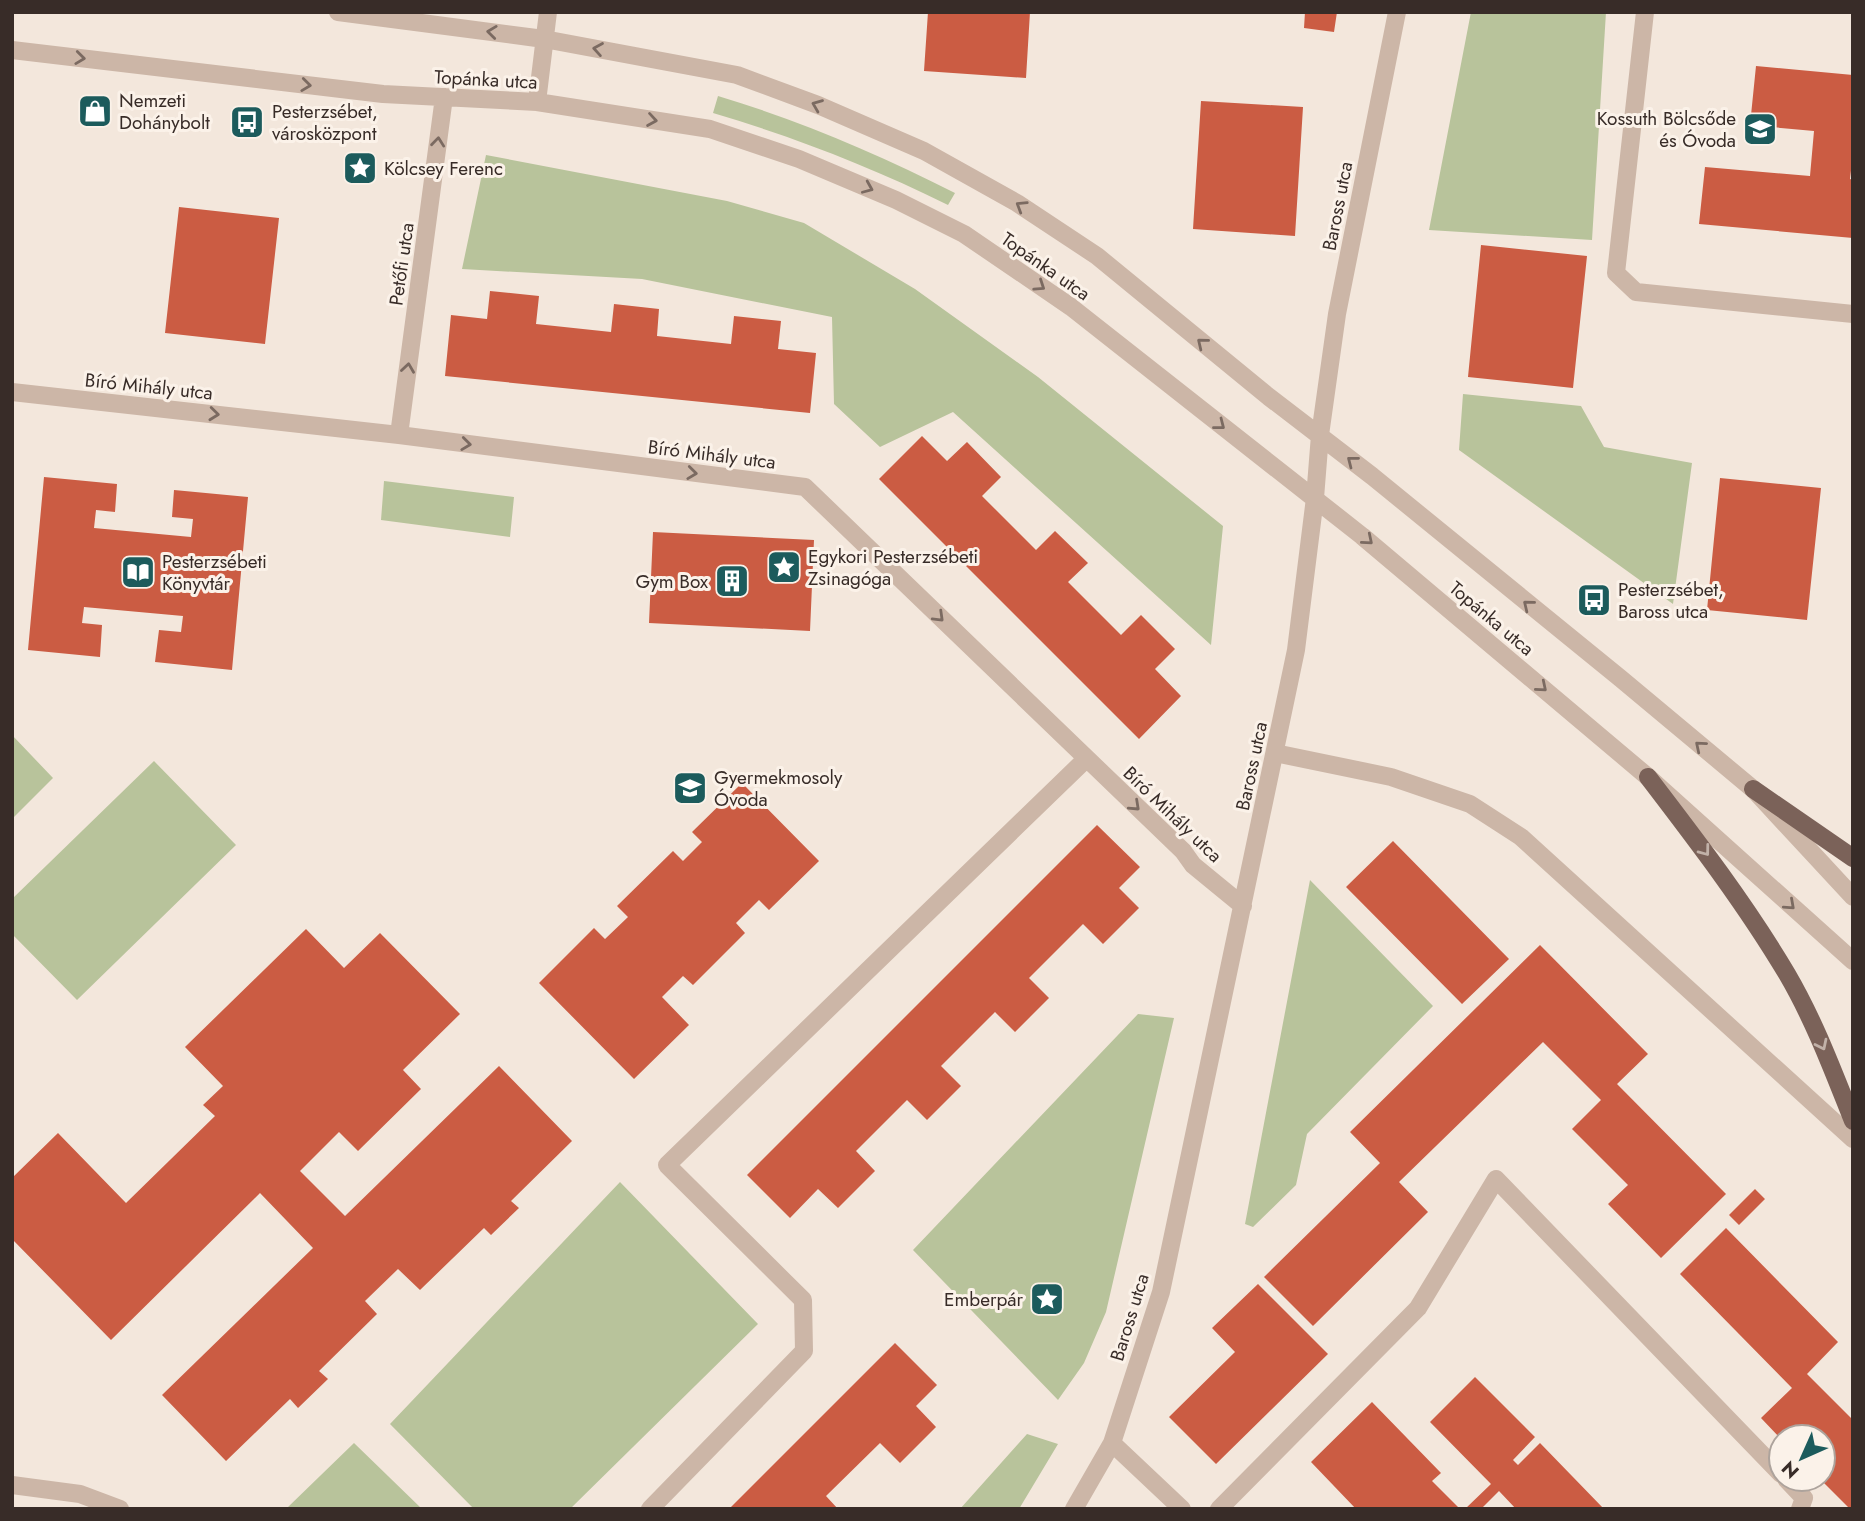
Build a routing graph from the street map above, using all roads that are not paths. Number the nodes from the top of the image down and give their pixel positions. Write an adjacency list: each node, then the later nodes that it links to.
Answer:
1 (338, 12): 5 (street, Topánka utca, one-way to 1)
2 (548, 12): 5 (street)
3 (1397, 12): 12 (street, Baross utca)
4 (1645, 12): 9 (street)
5 (544, 39): 8 (street); 12 (street, Topánka utca, one-way to 5)
6 (12, 50): 7 (street, Topánka utca, one-way to 7)
7 (444, 97): 8 (street, Topánka utca); 11 (street, Petőfi utca, one-way to 7)
8 (537, 102): 13 (street, Topánka utca, one-way to 13)
9 (1853, 314)
10 (12, 393): 11 (street, Bíró Mihály utca, one-way to 11)
11 (399, 435): 15 (street, Bíró Mihály utca, one-way to 15)
12 (1320, 435): 13 (street, Baross utca); 17 (street, Topánka utca, one-way to 12)
13 (1315, 498): 14 (street, Baross utca); 16 (street, Topánka utca, one-way to 16)
14 (1275, 753): 20 (street, Baross utca); 23 (street)
15 (1086, 759): 20 (street, Bíró Mihály utca, one-way to 20); 29 (street)
16 (1648, 777): 21 (street, Topánka utca, one-way to 21); 22 (main road, one-way to 22)
17 (1753, 789): 18 (main road); 19 (street, Topánka utca)
18 (1853, 858)
19 (1853, 897)
20 (1243, 905): 24 (street, Baross utca)
21 (1853, 961)
22 (1853, 1121)
23 (1853, 1139)
24 (1112, 1443): 30 (street, Baross utca); 31 (street)
25 (1767, 1460): 32 (street)
26 (12, 1485): 28 (street)
27 (1799, 1493): 33 (street)
28 (120, 1509)
29 (650, 1509)
30 (1074, 1509)
31 (1182, 1509)
32 (1219, 1509)
33 (1800, 1509)

